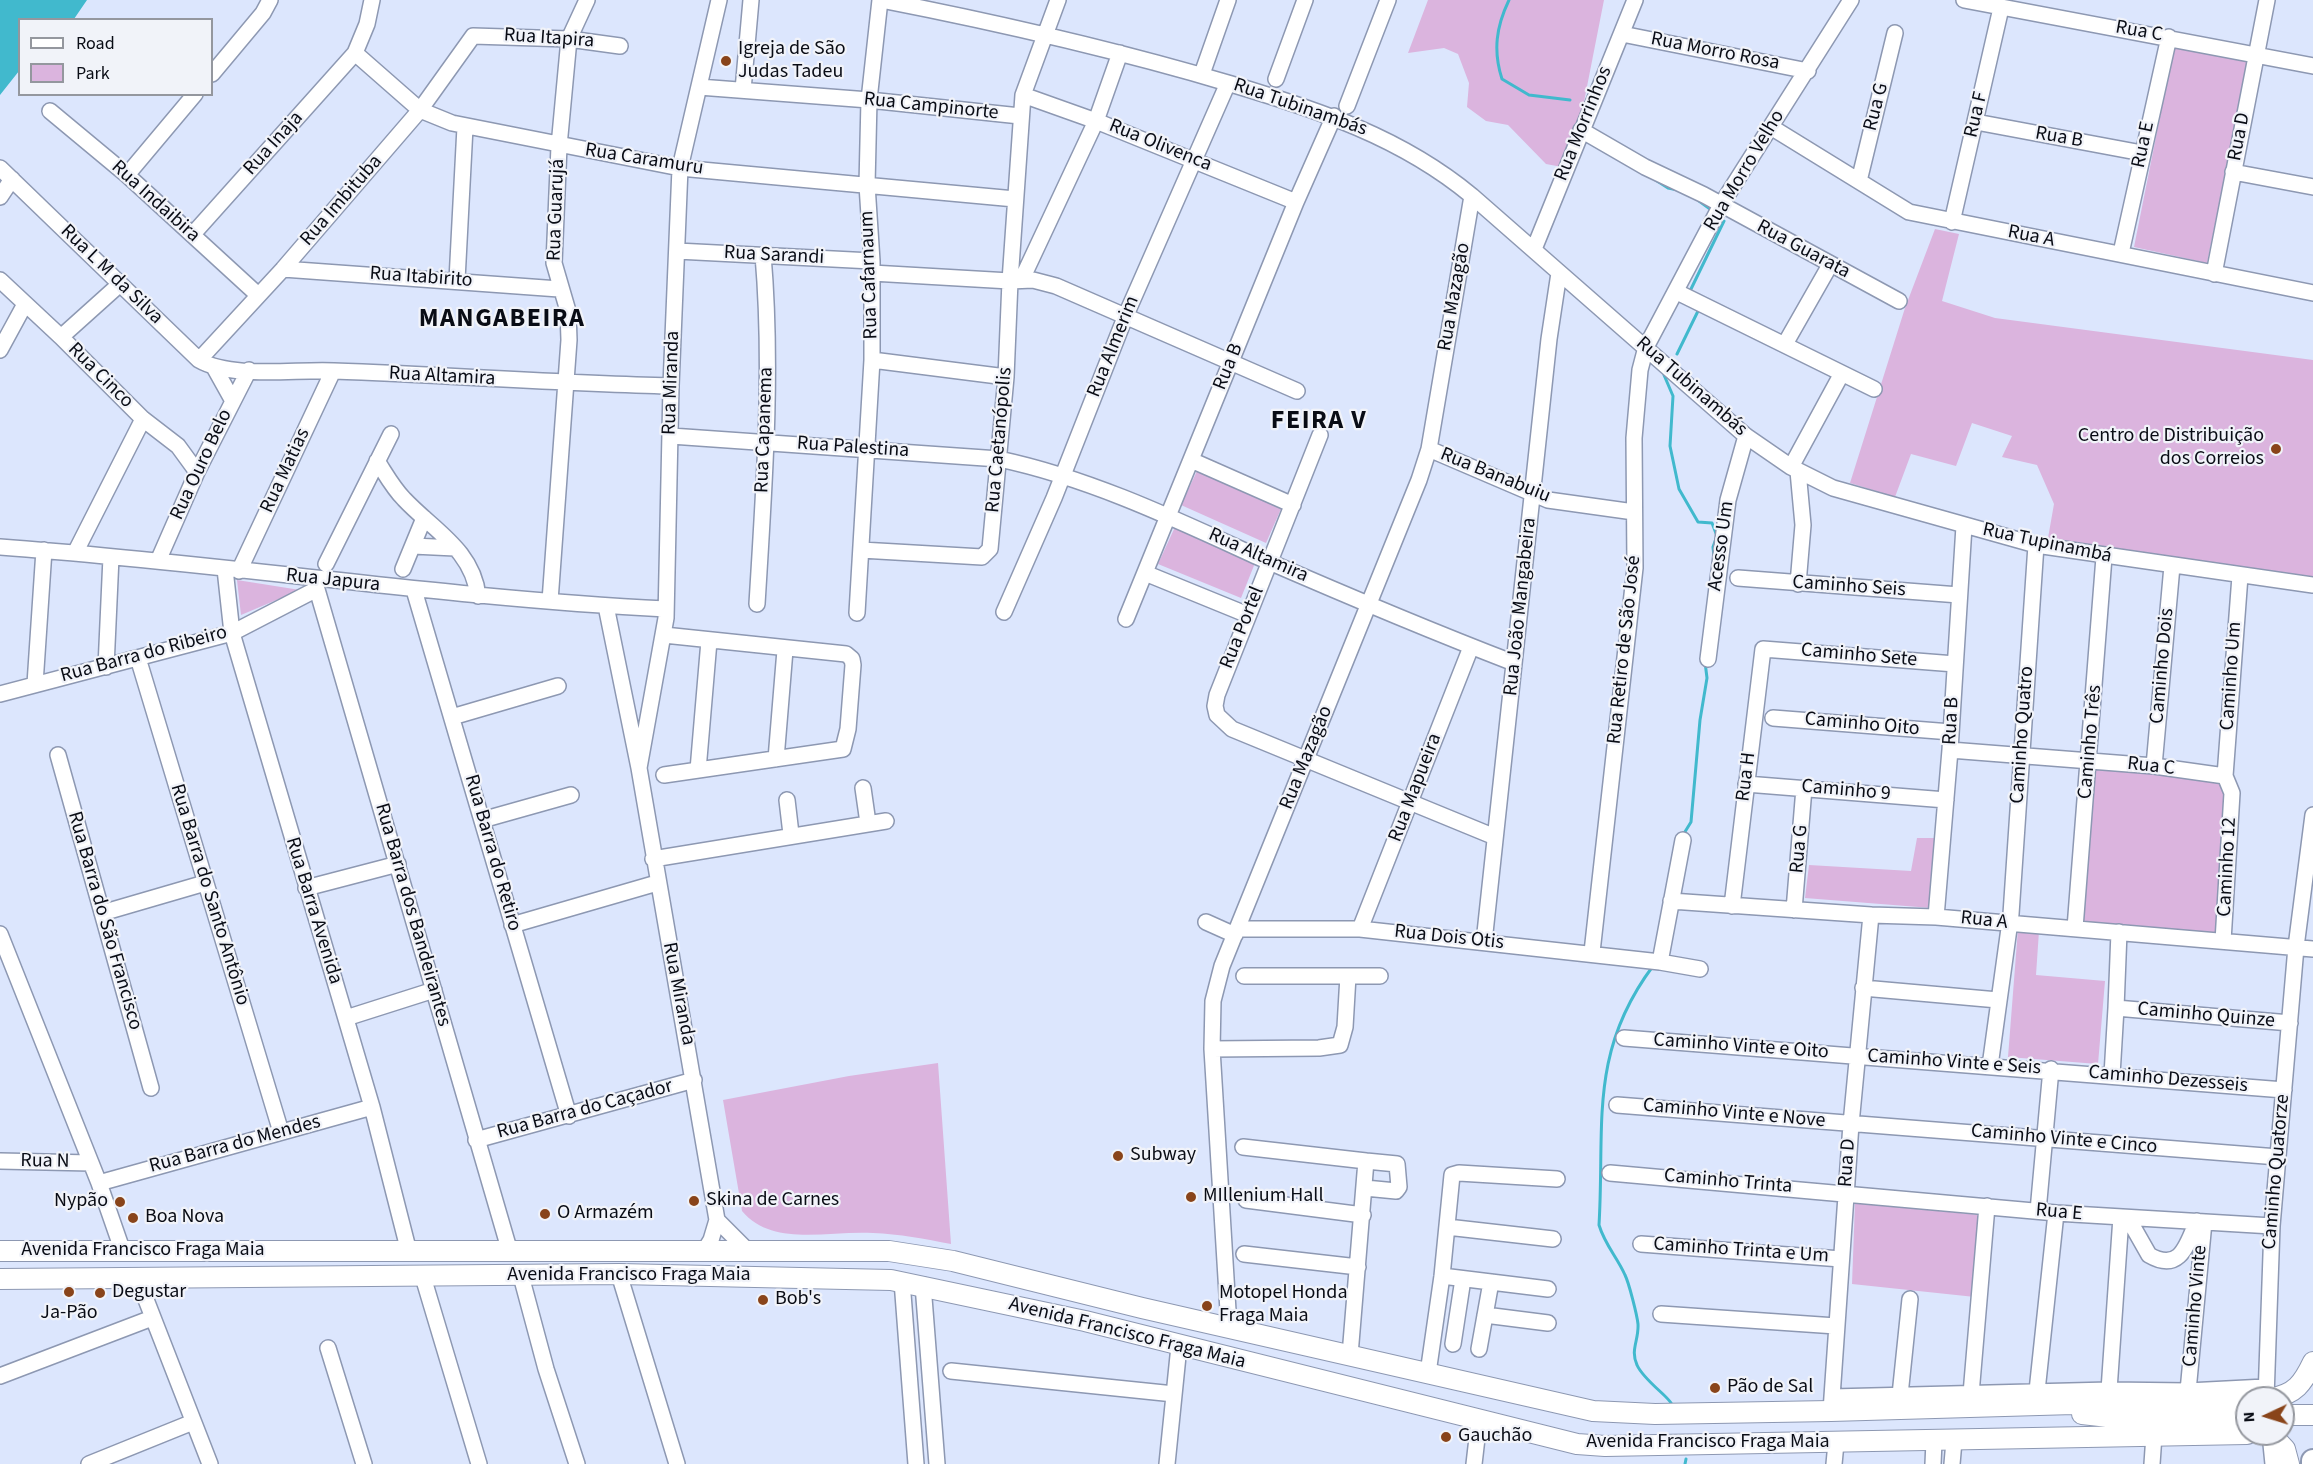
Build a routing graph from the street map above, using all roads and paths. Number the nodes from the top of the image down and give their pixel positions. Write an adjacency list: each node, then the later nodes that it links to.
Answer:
1 (270, 0): 29 (street)
2 (372, 0): 24 (street)
3 (587, 0): 22 (street, Rua Guarujá)
4 (718, 0): 33 (street, Rua Miranda)
5 (751, 0): 34 (street)
6 (881, 0): 15 (street, Rua Tubinambás); 37 (street, Rua Cafarnaum)
7 (1058, 0): 20 (street, Rua Caetanópolis)
8 (1228, 0): 30 (street)
9 (1305, 0): 31 (street)
10 (1388, 0): 38 (street)
11 (1635, 0): 18 (street, Rua Morrinhos)
12 (1851, 0): 28 (street, Rua Morro Velho)
13 (1964, 0): 16 (street, Rua C)
14 (2267, 0): 26 (street, Rua D)
15 (903, 2): 20 (street, Rua Tubinambás)
16 (2001, 8): 21 (street, Rua C); 44 (street, Rua F)
17 (1895, 33): 56 (street, Rua G)
18 (1622, 34): 28 (street, Rua Morro Rosa); 47 (street, Rua Morrinhos)
19 (477, 35): 22 (street, Rua Itapira); 39 (street, Rua Imbituba)
20 (1045, 35): 25 (street, Rua Tubinambás); 35 (street, Rua Caetanópolis)
21 (2169, 38): 26 (street, Rua C); 49 (street, Rua E)
22 (569, 39): 23 (street, Rua Itapira); 48 (street, Rua Guarujá)
23 (620, 46)
24 (354, 53): 39 (street, Rua Caramuru); 65 (street, Rua Inaja)
25 (1120, 53): 30 (street, Rua Tubinambás); 43 (street)
26 (2257, 55): 27 (street, Rua C); 53 (street, Rua D)
27 (2313, 66)
28 (1808, 71): 46 (street, Rua Morro Velho)
29 (213, 73)
30 (1202, 74): 32 (street, Rua Tubinambás)
31 (1276, 79)
32 (1228, 83): 41 (street, Rua Tubinambás); 50 (street, Rua Almerim)
33 (699, 87): 34 (street, Rua Campinorte); 52 (street, Rua Miranda)
34 (744, 90): 37 (street, Rua Campinorte)
35 (1023, 95): 42 (street, Rua Caetanópolis); 43 (street, Rua Olivenca)
36 (193, 96): 54 (street)
37 (869, 100): 42 (street, Rua Campinorte); 57 (street, Rua Cafarnaum)
38 (1347, 105)
39 (420, 110): 45 (street, Rua Caramuru); 72 (street, Rua Imbituba)
40 (50, 111): 54 (street, Rua Indaibira)
41 (1334, 116): 59 (street, Rua Tubinambás); 62 (street, Rua B)
42 (1020, 117): 61 (street, Rua Caetanópolis)
43 (1096, 121): 50 (street, Rua Olivenca); 77 (street)
44 (1976, 123): 49 (street, Rua B); 64 (street, Rua F)
45 (465, 127): 48 (street, Rua Caramuru); 76 (street)
46 (1771, 127): 56 (street, Rua A); 63 (street, Rua Morro Velho)
47 (1581, 130): 63 (street, Rua Guarata); 66 (street, Rua Morrinhos)
48 (559, 146): 52 (street, Rua Caramuru); 79 (street, Rua Guarujá)
49 (2142, 153): 68 (street, Rua E)
50 (1195, 160): 62 (street, Rua Olivenca); 85 (street, Rua Almerim)
51 (0, 168): 55 (street, Rua L M da Silva)
52 (681, 168): 57 (street, Rua Caramuru); 67 (street, Rua Miranda)
53 (2233, 172): 58 (street); 74 (street, Rua D)
54 (127, 175): 65 (street, Rua Indaibira)
55 (12, 178): 60 (street); 78 (street, Rua L M da Silva)
56 (1859, 181): 64 (street, Rua A)
57 (867, 185): 61 (street, Rua Caramuru); 71 (street, Rua Cafarnaum)
58 (2313, 187)
59 (1472, 196): 66 (street, Rua Tubinambás); 110 (street, Rua Mazagão)
60 (0, 197)
61 (1015, 199): 77 (street, Rua Caetanópolis)
62 (1296, 202): 92 (street, Rua B)
63 (1721, 205): 70 (street, Rua Guarata); 80 (street, Rua Morro Velho)
64 (1952, 222): 68 (street, Rua A)
65 (193, 234): 82 (street, Rua Indaibira)
66 (1534, 249): 73 (street, Rua Tubinambás)
67 (676, 250): 69 (street, Rua Sarandi); 99 (street, Rua Miranda)
68 (2121, 254): 74 (street, Rua A)
69 (763, 255): 71 (street, Rua Sarandi); 108 (street, Rua Capanema)
70 (1830, 265): 83 (street, Rua Guarata); 87 (street)
71 (872, 267): 77 (street, Rua Sarandi); 91 (street, Rua Cafarnaum)
72 (283, 269): 76 (street, Rua Itabirito); 82 (street, Rua Imbituba)
73 (1559, 273): 88 (street, Rua Tubinambás); 118 (street, Rua João Mangabeira)
74 (2214, 274): 81 (street, Rua A)
75 (0, 280): 84 (street, Rua Cinco)
76 (457, 280): 79 (street, Rua Itabirito)
77 (1016, 280): 85 (street, Rua Sarandi); 97 (street, Rua Caetanópolis)
78 (120, 284): 86 (street); 90 (street, Rua L M da Silva)
79 (559, 289): 98 (street, Rua Guarujá)
80 (1677, 292): 87 (street); 88 (street, Rua Morro Velho)
81 (2313, 293)
82 (258, 295): 90 (street, Rua Imbituba)
83 (1899, 301)
84 (25, 304): 86 (street, Rua Cinco); 89 (street)
85 (1126, 315): 92 (street, Rua Sarandi); 116 (street, Rua Almerim)
86 (61, 337): 103 (street, Rua Cinco)
87 (1785, 344): 96 (street)
88 (1646, 347): 107 (street, Rua Tubinambás); 121 (street, Rua Retiro de São José)
89 (0, 350)
90 (199, 360): 93 (street, Rua L M da Silva)
91 (872, 360): 97 (street); 109 (street, Rua Cafarnaum)
92 (1232, 360): 101 (street, Rua Sarandi); 112 (street, Rua B)
93 (214, 367): 94 (street, Rua Altamira); 102 (street)
94 (249, 370): 95 (street, Rua Altamira); 102 (street, Rua Ouro Belo)
95 (333, 371): 98 (street, Rua Altamira); 139 (street, Rua Matias)
96 (1841, 375): 100 (street); 114 (street)
97 (1006, 377): 111 (street, Rua Caetanópolis)
98 (568, 384): 99 (street, Rua Altamira); 149 (street, Rua Guarujá)
99 (671, 386): 105 (street, Rua Miranda)
100 (1874, 389)
101 (1297, 391)
102 (233, 401): 115 (street, Rua Ouro Belo)
103 (143, 419): 115 (street, Rua Cinco); 131 (street)
104 (390, 434): 113 (street)
105 (670, 435): 108 (street, Rua Palestina); 153 (street, Rua Miranda)
106 (1320, 435): 120 (street, Rua Portel)
107 (1746, 436): 114 (street, Rua Tubinambás); 165 (street, Acesso Um)
108 (766, 442): 109 (street, Rua Palestina); 150 (street, Rua Capanema)
109 (867, 448): 111 (street, Rua Palestina); 130 (street, Rua Cafarnaum)
110 (1429, 449): 118 (street, Rua Banabuiu); 151 (street, Rua Mazagão)
111 (999, 459): 116 (street, Rua Altamira); 130 (street, Rua Caetanópolis)
112 (1191, 460): 120 (street); 122 (street, Rua B)
113 (377, 461): 117 (street); 119 (street)
114 (1794, 469): 124 (street, Rua Tupinambá); 144 (street)
115 (197, 472): 134 (street, Rua Ouro Belo)
116 (1062, 476): 122 (street, Rua Altamira); 154 (street, Rua Almerim)
117 (368, 481): 119 (street); 136 (street)
118 (1533, 494): 121 (street, Rua Banabuiu); 166 (street, Rua João Mangabeira)
119 (403, 498): 123 (street)
120 (1293, 505): 135 (street, Rua Portel)
121 (1634, 512): 223 (street, Rua Retiro de São José)
122 (1168, 516): 135 (street, Rua Altamira); 140 (street, Rua B)
123 (424, 518): 126 (street); 128 (street)
124 (1964, 526): 125 (street, Rua Tupinambá); 147 (street, Rua B)
125 (2036, 545): 133 (street, Rua Tupinambá); 177 (street, Caminho Quatro)
126 (413, 546): 128 (street); 138 (street)
127 (0, 547): 129 (street, Rua Japura)
128 (455, 548): 148 (street)
129 (44, 550): 131 (street, Rua Japura); 169 (street)
130 (861, 550): 155 (street, Rua Cafarnaum)
131 (75, 553): 132 (street, Rua Japura)
132 (111, 556): 134 (street, Rua Japura); 168 (street)
133 (2104, 556): 137 (street, Rua Tupinambá); 180 (street, Caminho Três)
134 (158, 561): 139 (street, Rua Japura)
135 (1270, 562): 151 (street, Rua Altamira); 156 (street, Rua Portel)
136 (326, 564)
137 (2172, 566): 141 (street, Rua Tupinambá); 181 (street, Caminho Dois)
138 (403, 569)
139 (232, 570): 143 (street, Rua Japura); 158 (street, Rua Barra Avenida)
140 (1145, 573): 156 (street); 157 (street, Rua B)
141 (2240, 576): 145 (street, Rua Tupinambá); 185 (street, Caminho Um)
142 (1738, 578): 144 (street, Caminho Seis)
143 (315, 584): 146 (street, Rua Japura); 158 (street, Rua Barra do Ribeiro); 201 (street, Rua Barra dos Bandeirantes)
144 (1798, 584): 147 (street, Caminho Seis)
145 (2313, 585)
146 (414, 590): 148 (street, Rua Japura); 172 (street, Rua Barra do Retiro)
147 (1959, 595): 167 (street, Rua B)
148 (478, 596): 149 (street, Rua Japura)
149 (550, 601): 152 (street, Rua Japura)
150 (757, 604)
151 (1369, 605): 161 (street, Rua Altamira); 179 (street, Rua Mazagão)
152 (606, 606): 153 (street, Rua Japura); 182 (street, Rua Miranda)
153 (666, 609): 159 (street, Rua Miranda)
154 (1004, 612)
155 (857, 613)
156 (1248, 615): 179 (street, Rua Portel)
157 (1126, 619)
158 (232, 633): 164 (street, Rua Barra do Ribeiro); 204 (street, Rua Barra Avenida)
159 (664, 635): 160 (street); 182 (street, Rua Miranda)
160 (709, 641): 163 (street); 183 (street)
161 (1470, 647): 166 (street, Rua Altamira); 192 (street, Rua Mapueira)
162 (1763, 649): 167 (street, Caminho Sete); 186 (street, Rua H)
163 (785, 650): 178 (street); 178 (street)
164 (138, 658): 168 (street, Rua Barra do Ribeiro); 202 (street, Rua Barra do Santo Antônio)
165 (1708, 659)
166 (1514, 663): 198 (street, Rua João Mangabeira)
167 (1955, 664): 174 (street, Rua B)
168 (106, 667): 169 (street, Rua Barra do Ribeiro)
169 (35, 684): 171 (street, Rua Barra do Ribeiro)
170 (558, 686): 172 (street)
171 (0, 694)
172 (452, 717): 194 (street, Rua Barra do Retiro)
173 (1773, 718): 174 (street, Caminho Oito)
174 (1951, 732): 175 (street, Rua B)
175 (1950, 750): 177 (street, Rua C); 191 (street, Rua B)
176 (58, 755): 208 (street, Rua Barra do São Francisco)
177 (2021, 756): 180 (street, Rua C); 212 (street, Caminho Quatro)
178 (776, 759): 183 (street)
179 (1305, 761): 192 (street); 216 (street, Rua Mazagão)
180 (2089, 762): 181 (street, Rua C); 214 (street, Caminho Três)
181 (2154, 766): 185 (street, Rua C)
182 (639, 768): 200 (street, Rua Miranda)
183 (698, 770): 184 (street)
184 (664, 775)
185 (2225, 776): 219 (street, Caminho 12)
186 (1746, 784): 188 (street, Caminho 9); 206 (street, Rua H)
187 (864, 788): 196 (street)
188 (1804, 788): 191 (street, Caminho 9); 207 (street, Rua G)
189 (571, 795): 194 (street)
190 (787, 800): 197 (street)
191 (1947, 800): 210 (street, Rua B)
192 (1411, 804): 198 (street); 215 (street, Rua Mapueira)
193 (2313, 815): 221 (street, Caminho Quatorze)
194 (482, 820): 213 (street, Rua Barra do Retiro)
195 (886, 821): 196 (street)
196 (868, 823): 197 (street)
197 (791, 834): 200 (street)
198 (1495, 837): 220 (street, Rua João Mangabeira)
199 (1683, 840): 205 (street)
200 (653, 859): 203 (street, Rua Miranda)
201 (398, 864): 204 (street); 230 (street, Rua Barra dos Bandeirantes)
202 (205, 883): 208 (street); 248 (street, Rua Barra do Santo Antônio)
203 (657, 883): 213 (street); 241 (street, Rua Miranda)
204 (306, 888): 233 (street, Rua Barra Avenida)
205 (1671, 901): 206 (street, Rua A); 224 (street)
206 (1732, 906): 207 (street, Rua A)
207 (1794, 910): 209 (street, Rua A)
208 (102, 913): 242 (street, Rua Barra do São Francisco)
209 (1871, 915): 210 (street, Rua A); 229 (street, Rua D)
210 (1936, 916): 212 (street, Rua A)
211 (1206, 922): 216 (street)
212 (2008, 924): 214 (street, Rua A); 231 (street, Caminho Quatro)
213 (513, 926): 246 (street, Rua Barra do Retiro)
214 (2075, 928): 217 (street, Rua A)
215 (1360, 929): 216 (street, Rua Dois Otis); 220 (street, Rua Dois Otis)
216 (1236, 932): 236 (street, Rua Mazagão)
217 (2119, 932): 219 (street, Rua A); 232 (street)
218 (0, 934): 255 (street)
219 (2223, 941): 221 (street, Rua A)
220 (1484, 942): 223 (street, Rua Dois Otis)
221 (2296, 947): 222 (street, Rua A); 234 (street, Caminho Quatorze)
222 (2313, 948)
223 (1592, 952): 224 (street, Rua Dois Otis)
224 (1654, 961): 225 (street)
225 (1700, 969)
226 (1244, 976): 227 (street)
227 (1348, 976): 228 (street); 236 (street)
228 (1380, 976)
229 (1863, 988): 231 (street); 237 (street, Rua D)
230 (434, 990): 233 (street); 250 (street, Rua Barra dos Bandeirantes)
231 (1998, 1000): 238 (street, Caminho Quatro)
232 (2116, 1008): 234 (street, Caminho Quinze); 240 (street, Caminho Quinze)
233 (346, 1018): 245 (street, Rua Barra Avenida)
234 (2290, 1023): 243 (street, Caminho Quatorze)
235 (1624, 1038): 237 (street, Caminho Vinte e Oito)
236 (1212, 1049): 307 (street, Rua Mazagão)
237 (1857, 1056): 238 (street, Caminho Vinte e Seis); 247 (street, Rua D)
238 (1990, 1066): 239 (street, Caminho Vinte e Seis)
239 (2051, 1070): 240 (street, Caminho Dezesseis); 249 (street)
240 (2112, 1075): 243 (street, Caminho Dezesseis)
241 (694, 1080): 246 (street, Rua Barra do Caçador); 267 (street, Rua Miranda)
242 (152, 1088)
243 (2284, 1090): 252 (street, Caminho Quatorze)
244 (1617, 1105): 247 (street, Caminho Vinte e Nove)
245 (372, 1107): 248 (street, Rua Barra do Mendes); 278 (street, Rua Barra Avenida)
246 (569, 1116): 250 (street, Rua Barra do Caçador)
247 (1851, 1124): 249 (street, Caminho Vinte e Cinco); 260 (street, Rua D)
248 (281, 1132): 258 (street, Rua Barra do Mendes)
249 (2046, 1138): 252 (street, Caminho Vinte e Cinco); 263 (street)
250 (476, 1140): 279 (street, Rua Barra dos Bandeirantes)
251 (1243, 1147): 254 (street)
252 (2278, 1157): 269 (street, Caminho Quatorze)
253 (1, 1159): 255 (street, Rua N)
254 (1366, 1161): 259 (street); 259 (street)
255 (91, 1163): 258 (street)
256 (1610, 1173): 260 (street, Caminho Trinta)
257 (1557, 1179): 270 (street)
258 (99, 1183): 277 (street)
259 (1365, 1188): 265 (street)
260 (1846, 1192): 262 (street, Rua E); 282 (street, Rua D)
261 (1246, 1200): 265 (street)
262 (1987, 1206): 263 (street, Rua E); 324 (street)
263 (2038, 1211): 264 (street, Rua E)
264 (2056, 1214): 266 (street, Rua E); 320 (street)
265 (1362, 1215): 283 (street)
266 (2124, 1217): 268 (street, Rua E); 268 (street); 318 (street)
267 (717, 1220): 276 (street); 280 (street)
268 (2201, 1222): 269 (street, Rua E); 321 (street, Caminho Vinte)
269 (2272, 1226): 317 (street, Caminho Quatorze)
270 (1448, 1227): 271 (street); 286 (street)
271 (1553, 1239)
272 (1641, 1244): 282 (street, Caminho Trinta e Um)
273 (0, 1251): 277 (main road, Avenida Francisco Fraga Maia)
274 (288, 1251): 275 (main road, Avenida Francisco Fraga Maia); 277 (main road, Avenida Francisco Fraga Maia); 287 (main road)
275 (320, 1251): 278 (main road, Avenida Francisco Fraga Maia); 289 (main road)
276 (748, 1251): 280 (main road, Avenida Francisco Fraga Maia); 294 (main road, Avenida Francisco Fraga Maia)
277 (123, 1252)
278 (409, 1252): 279 (main road, Avenida Francisco Fraga Maia)
279 (510, 1252): 280 (main road, Avenida Francisco Fraga Maia)
280 (703, 1252)
281 (1244, 1254): 283 (street)
282 (1841, 1259): 306 (street, Rua D)
283 (1358, 1267): 312 (street)
284 (619, 1274): 285 (main road, Avenida Francisco Fraga Maia); 293 (main road, Avenida Francisco Fraga Maia); 349 (street)
285 (521, 1275): 288 (main road, Avenida Francisco Fraga Maia); 348 (street)
286 (1442, 1276): 292 (street); 315 (street)
287 (286, 1277): 289 (main road, Avenida Francisco Fraga Maia); 291 (main road, Avenida Francisco Fraga Maia)
288 (423, 1277): 289 (main road, Avenida Francisco Fraga Maia); 347 (street)
289 (323, 1278)
290 (0, 1279): 291 (main road, Avenida Francisco Fraga Maia)
291 (138, 1279): 303 (street)
292 (1463, 1279): 295 (street); 308 (street)
293 (902, 1281): 296 (main road, Avenida Francisco Fraga Maia); 350 (street)
294 (1038, 1281): 298 (main road, Avenida Francisco Fraga Maia); 300 (main road)
295 (1491, 1282): 297 (street); 301 (street)
296 (922, 1285): 300 (main road, Avenida Francisco Fraga Maia); 351 (street)
297 (1548, 1289)
298 (1081, 1292): 304 (main road); 307 (main road, Avenida Francisco Fraga Maia)
299 (1910, 1299): 325 (street)
300 (1030, 1309): 304 (main road, Avenida Francisco Fraga Maia)
301 (1485, 1314): 305 (street); 311 (street)
302 (1661, 1314): 306 (street)
303 (152, 1318): 316 (street); 334 (street)
304 (1085, 1321): 309 (main road, Avenida Francisco Fraga Maia)
305 (1548, 1323)
306 (1836, 1326): 327 (street, Rua D)
307 (1229, 1327): 312 (main road, Avenida Francisco Fraga Maia)
308 (1453, 1344)
309 (1179, 1346): 323 (street); 333 (main road, Avenida Francisco Fraga Maia)
310 (328, 1348): 346 (street)
311 (1479, 1349)
312 (1350, 1355): 315 (main road, Avenida Francisco Fraga Maia)
313 (2313, 1362): 319 (main road)
314 (951, 1371): 323 (street)
315 (1428, 1373): 327 (main road, Avenida Francisco Fraga Maia)
316 (0, 1376)
317 (2267, 1386)
318 (2109, 1390): 320 (street); 321 (street)
319 (2295, 1390)
320 (2037, 1391): 324 (street)
321 (2188, 1391): 322 (street)
322 (2235, 1393)
323 (1174, 1394): 352 (street)
324 (1971, 1394): 325 (street)
325 (1900, 1395): 327 (street)
326 (2235, 1399): 328 (main road, Avenida Francisco Fraga Maia)
327 (1831, 1404): 328 (main road, Avenida Francisco Fraga Maia)
328 (2005, 1406): 332 (main road)
329 (2295, 1415): 330 (main road)
330 (2313, 1415)
331 (2235, 1416): 332 (main road)
332 (2132, 1419): 337 (main road)
333 (1479, 1421): 340 (main road, Avenida Francisco Fraga Maia); 353 (street)
334 (193, 1422): 343 (street); 345 (street)
335 (2235, 1434): 336 (main road, Avenida Francisco Fraga Maia)
336 (2154, 1435): 337 (main road, Avenida Francisco Fraga Maia); 357 (street)
337 (1997, 1438): 338 (main road, Avenida Francisco Fraga Maia)
338 (1954, 1441): 339 (main road, Avenida Francisco Fraga Maia); 356 (street)
339 (1934, 1442): 340 (main road, Avenida Francisco Fraga Maia); 355 (street)
340 (1836, 1443): 354 (street)
341 (2272, 1446): 358 (street)
342 (2282, 1446): 359 (main road)
343 (122, 1458): 344 (street)
344 (89, 1464)
345 (210, 1464)
346 (364, 1464)
347 (479, 1464)
348 (577, 1464)
349 (678, 1464)
350 (916, 1464)
351 (937, 1464)
352 (1167, 1464)
353 (1474, 1464)
354 (1834, 1464)
355 (1933, 1464)
356 (1952, 1464)
357 (2152, 1464)
358 (2273, 1464)
359 (2289, 1464)

